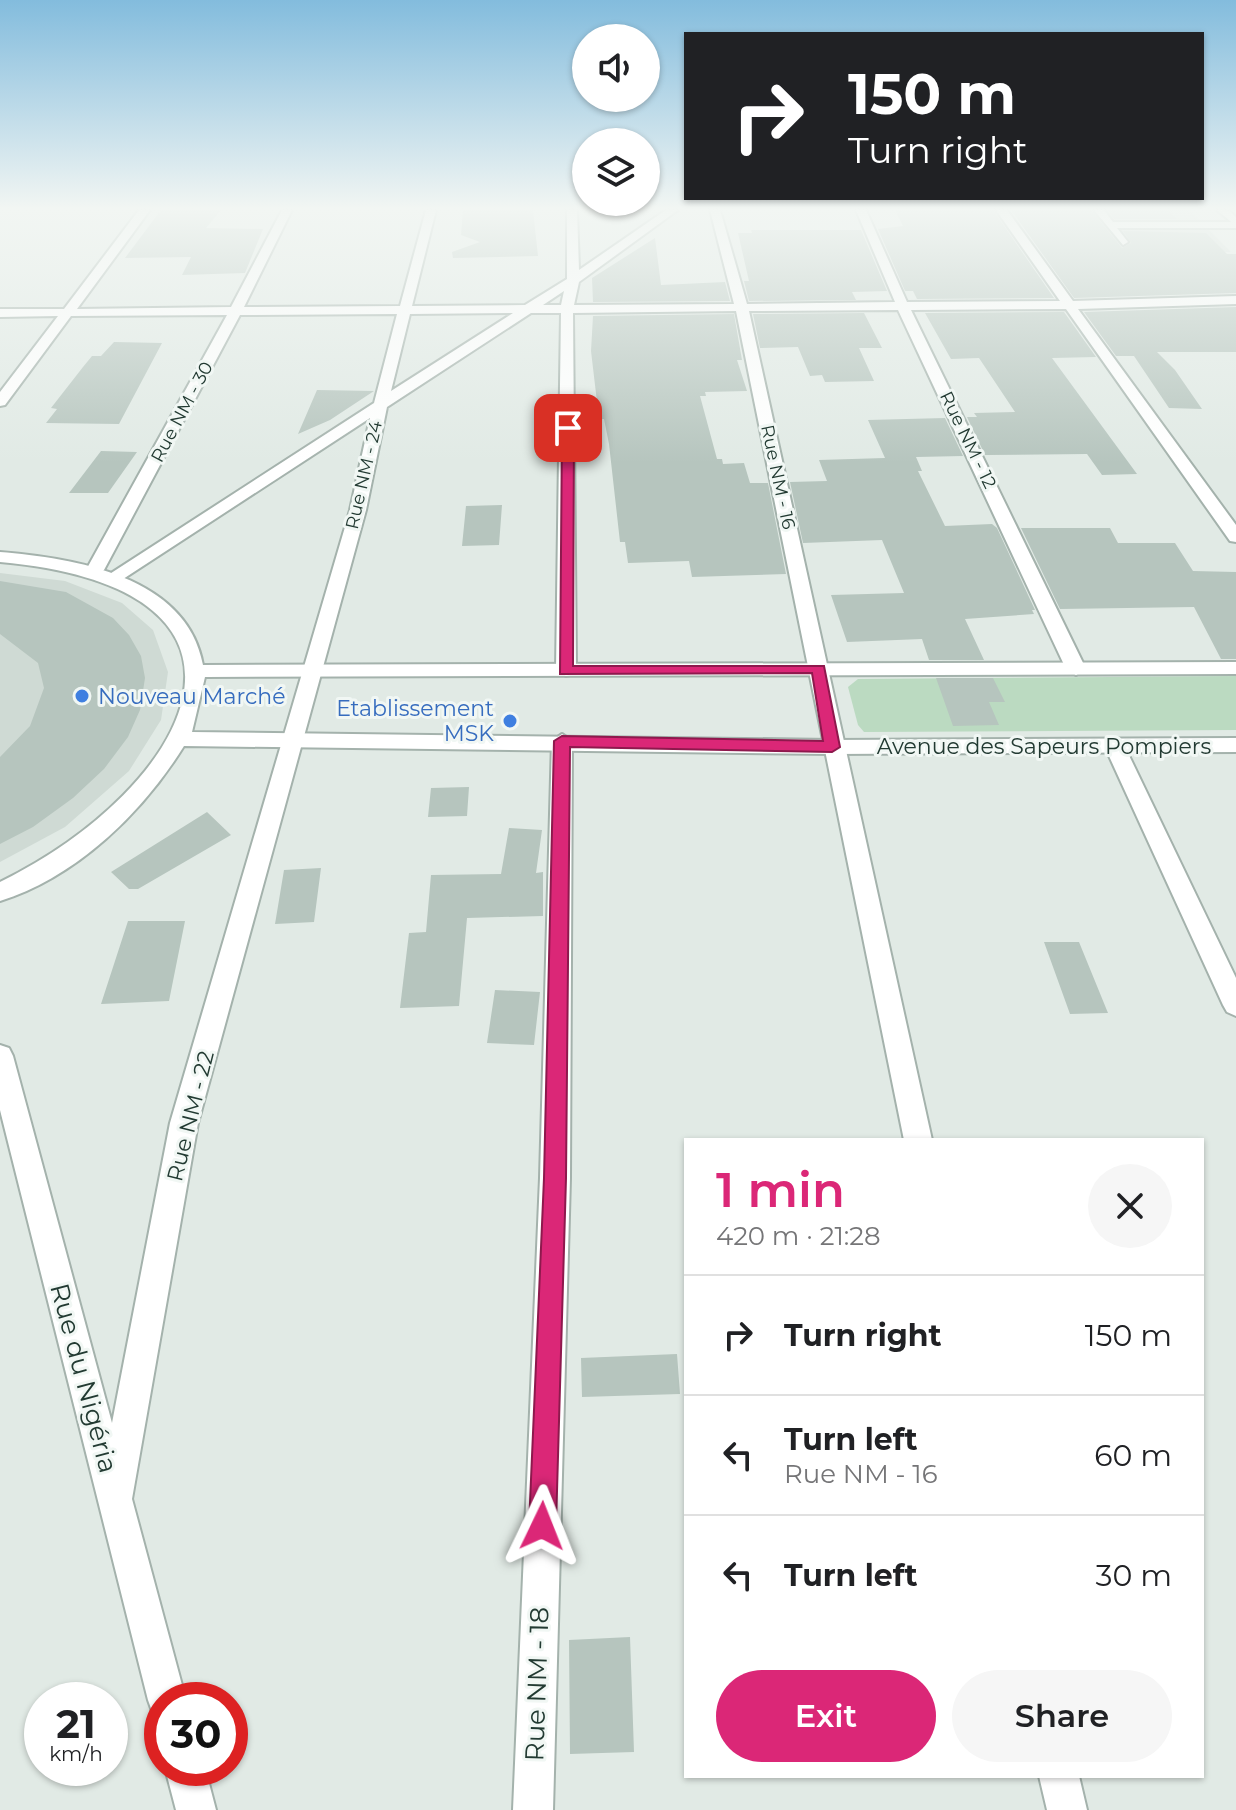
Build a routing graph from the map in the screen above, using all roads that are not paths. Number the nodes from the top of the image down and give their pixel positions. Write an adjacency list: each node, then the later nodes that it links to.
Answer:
1 (81, 294): 17 (street)
2 (242, 294): 16 (street, Rue NM - 30)
3 (411, 294): 15 (street, Rue NM - 24)
4 (550, 294): 13 (street)
5 (570, 294): 14 (street)
6 (738, 294): 12 (street, Rue NM - 16)
7 (897, 294): 10 (street, Rue NM - 12)
8 (1061, 294): 11 (street)
9 (1236, 300): 11 (street)
10 (902, 305): 11 (street); 12 (street); 26 (street, Rue NM - 12)
11 (1069, 305): 21 (street)
12 (741, 306): 14 (street); 25 (street, Rue NM - 16)
13 (529, 308): 14 (street); 15 (street); 20 (street)
14 (567, 308): 27 (street)
15 (407, 309): 16 (street); 20 (street, Rue NM - 24)
16 (233, 311): 17 (street); 23 (street, Rue NM - 30)
17 (68, 312): 18 (street); 19 (street)
18 (0, 313)
19 (0, 402)
20 (381, 402): 23 (street); 29 (street, Rue NM - 24)
21 (1236, 537)
22 (0, 557): 23 (street)
23 (105, 573): 28 (street)
24 (1236, 668): 26 (street)
25 (819, 669): 26 (street); 27 (street); 35 (street, Rue NM - 16)
26 (1076, 669)
27 (566, 670): 29 (street)
28 (195, 671): 29 (street); 30 (street)
29 (313, 671): 31 (street, Rue NM - 24)
30 (180, 739): 31 (street, Avenue des Sapeurs Pompiers); 36 (street)
31 (294, 740): 32 (street, Avenue des Sapeurs Pompiers); 40 (street, Rue NM - 22)
32 (562, 741): 35 (street, Avenue des Sapeurs Pompiers); 45 (street, Rue NM - 18)
33 (1114, 745): 34 (street, Avenue des Sapeurs Pompiers); 35 (street, Avenue des Sapeurs Pompiers); 37 (street)
34 (1236, 745)
35 (832, 747): 39 (street, Rue NM - 16)
36 (0, 892)
37 (1236, 1005)
38 (0, 1056): 40 (street, Rue du Nigéria)
39 (918, 1138)
40 (115, 1499): 41 (street, Rue du Nigéria)
41 (162, 1682)
42 (1059, 1778): 46 (street)
43 (190, 1786): 44 (street)
44 (196, 1810)
45 (533, 1810)
46 (1067, 1810)

